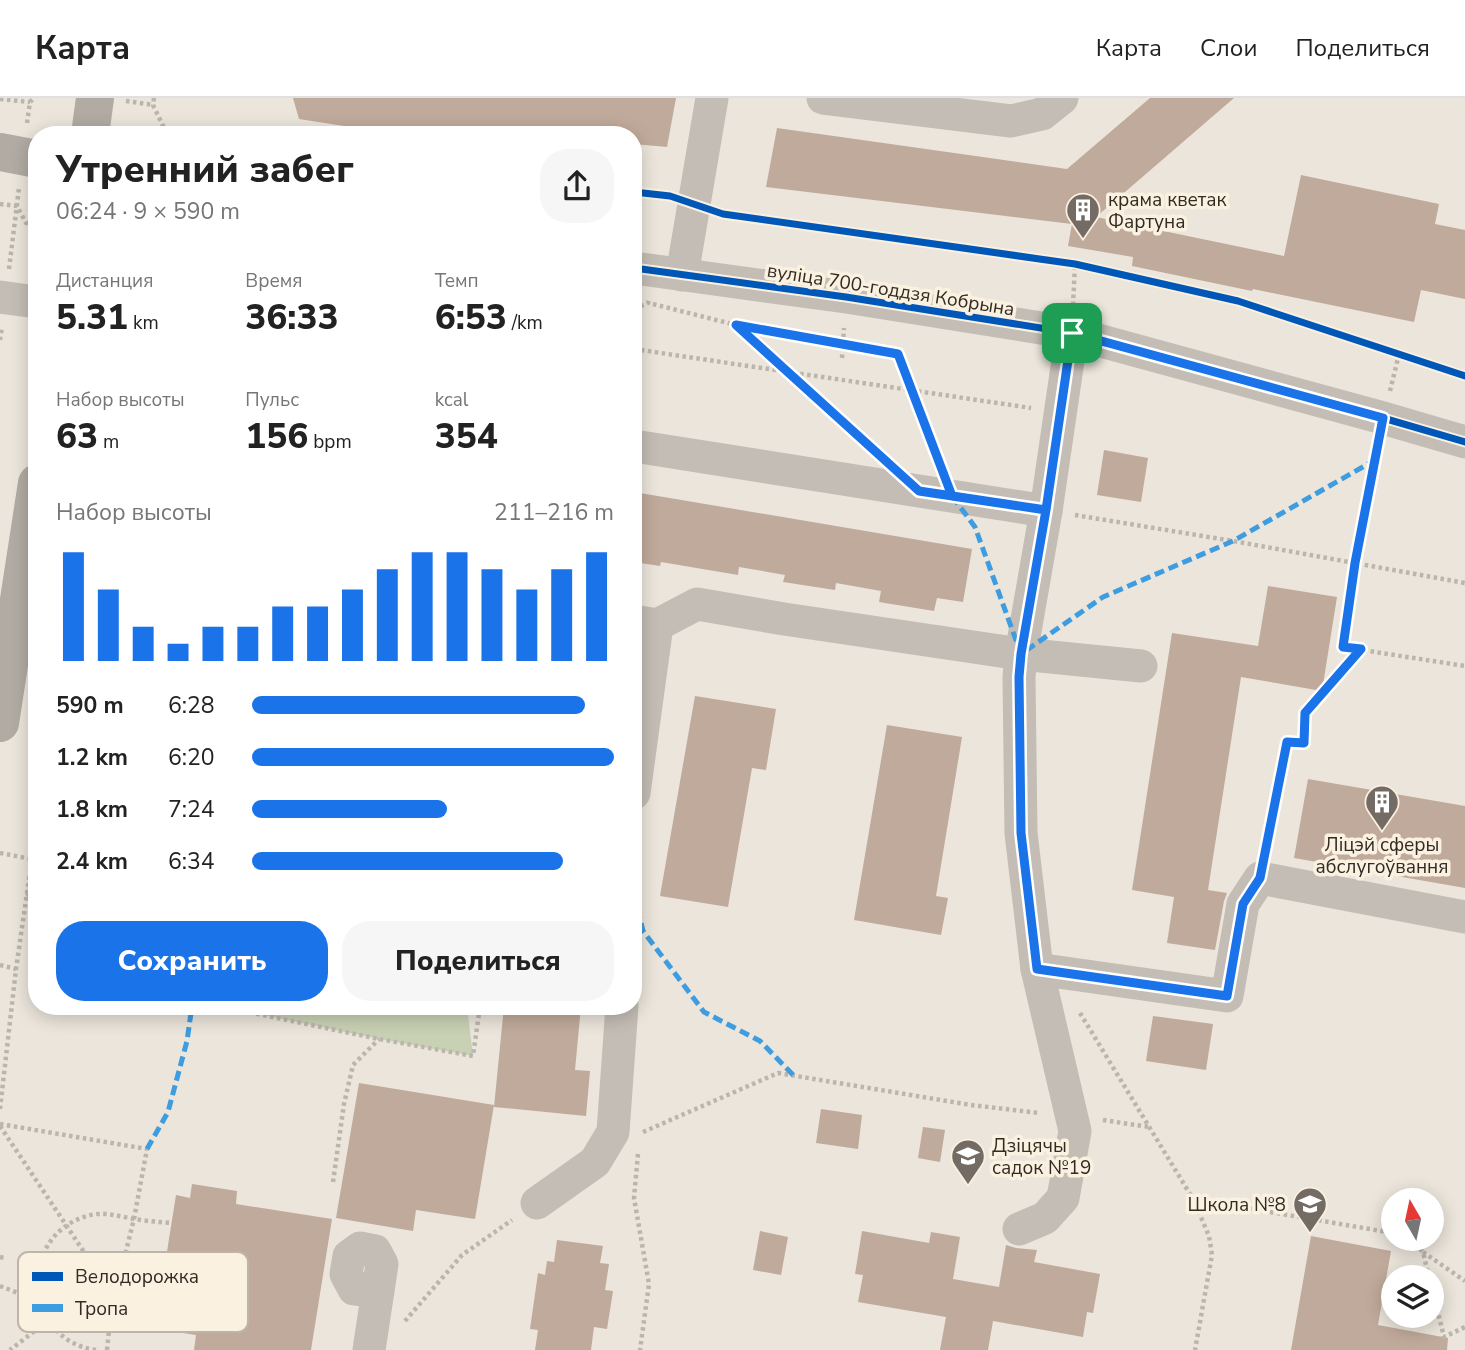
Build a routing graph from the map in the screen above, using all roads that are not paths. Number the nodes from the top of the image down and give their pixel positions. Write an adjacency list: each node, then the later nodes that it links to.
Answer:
1 (96, 98): 6 (main road)
2 (712, 98): 10 (street)
3 (823, 98): 5 (street)
4 (1062, 98): 5 (street)
5 (963, 107)
6 (91, 126)
7 (0, 152): 8 (main road)
8 (28, 157)
9 (642, 269): 10 (street, вуліца 700-годдзя Кобрына)
10 (682, 275): 13 (street, вуліца 700-годдзя Кобрына)
11 (0, 297): 12 (street)
12 (28, 301)
13 (1072, 333): 14 (street, вуліца 700-годдзя Кобрына); 16 (street)
14 (1465, 442)
15 (642, 447): 16 (street)
16 (1046, 510): 19 (street)
17 (28, 541): 22 (main road)
18 (645, 623): 19 (street); 21 (street)
19 (1021, 654): 20 (street); 24 (street)
20 (1141, 666)
21 (642, 669)
22 (0, 723)
23 (1465, 917): 24 (street)
24 (1037, 969): 27 (street)
25 (621, 1015): 26 (street)
26 (537, 1203)
27 (1019, 1229)
28 (378, 1292): 29 (street)
29 (369, 1350)

